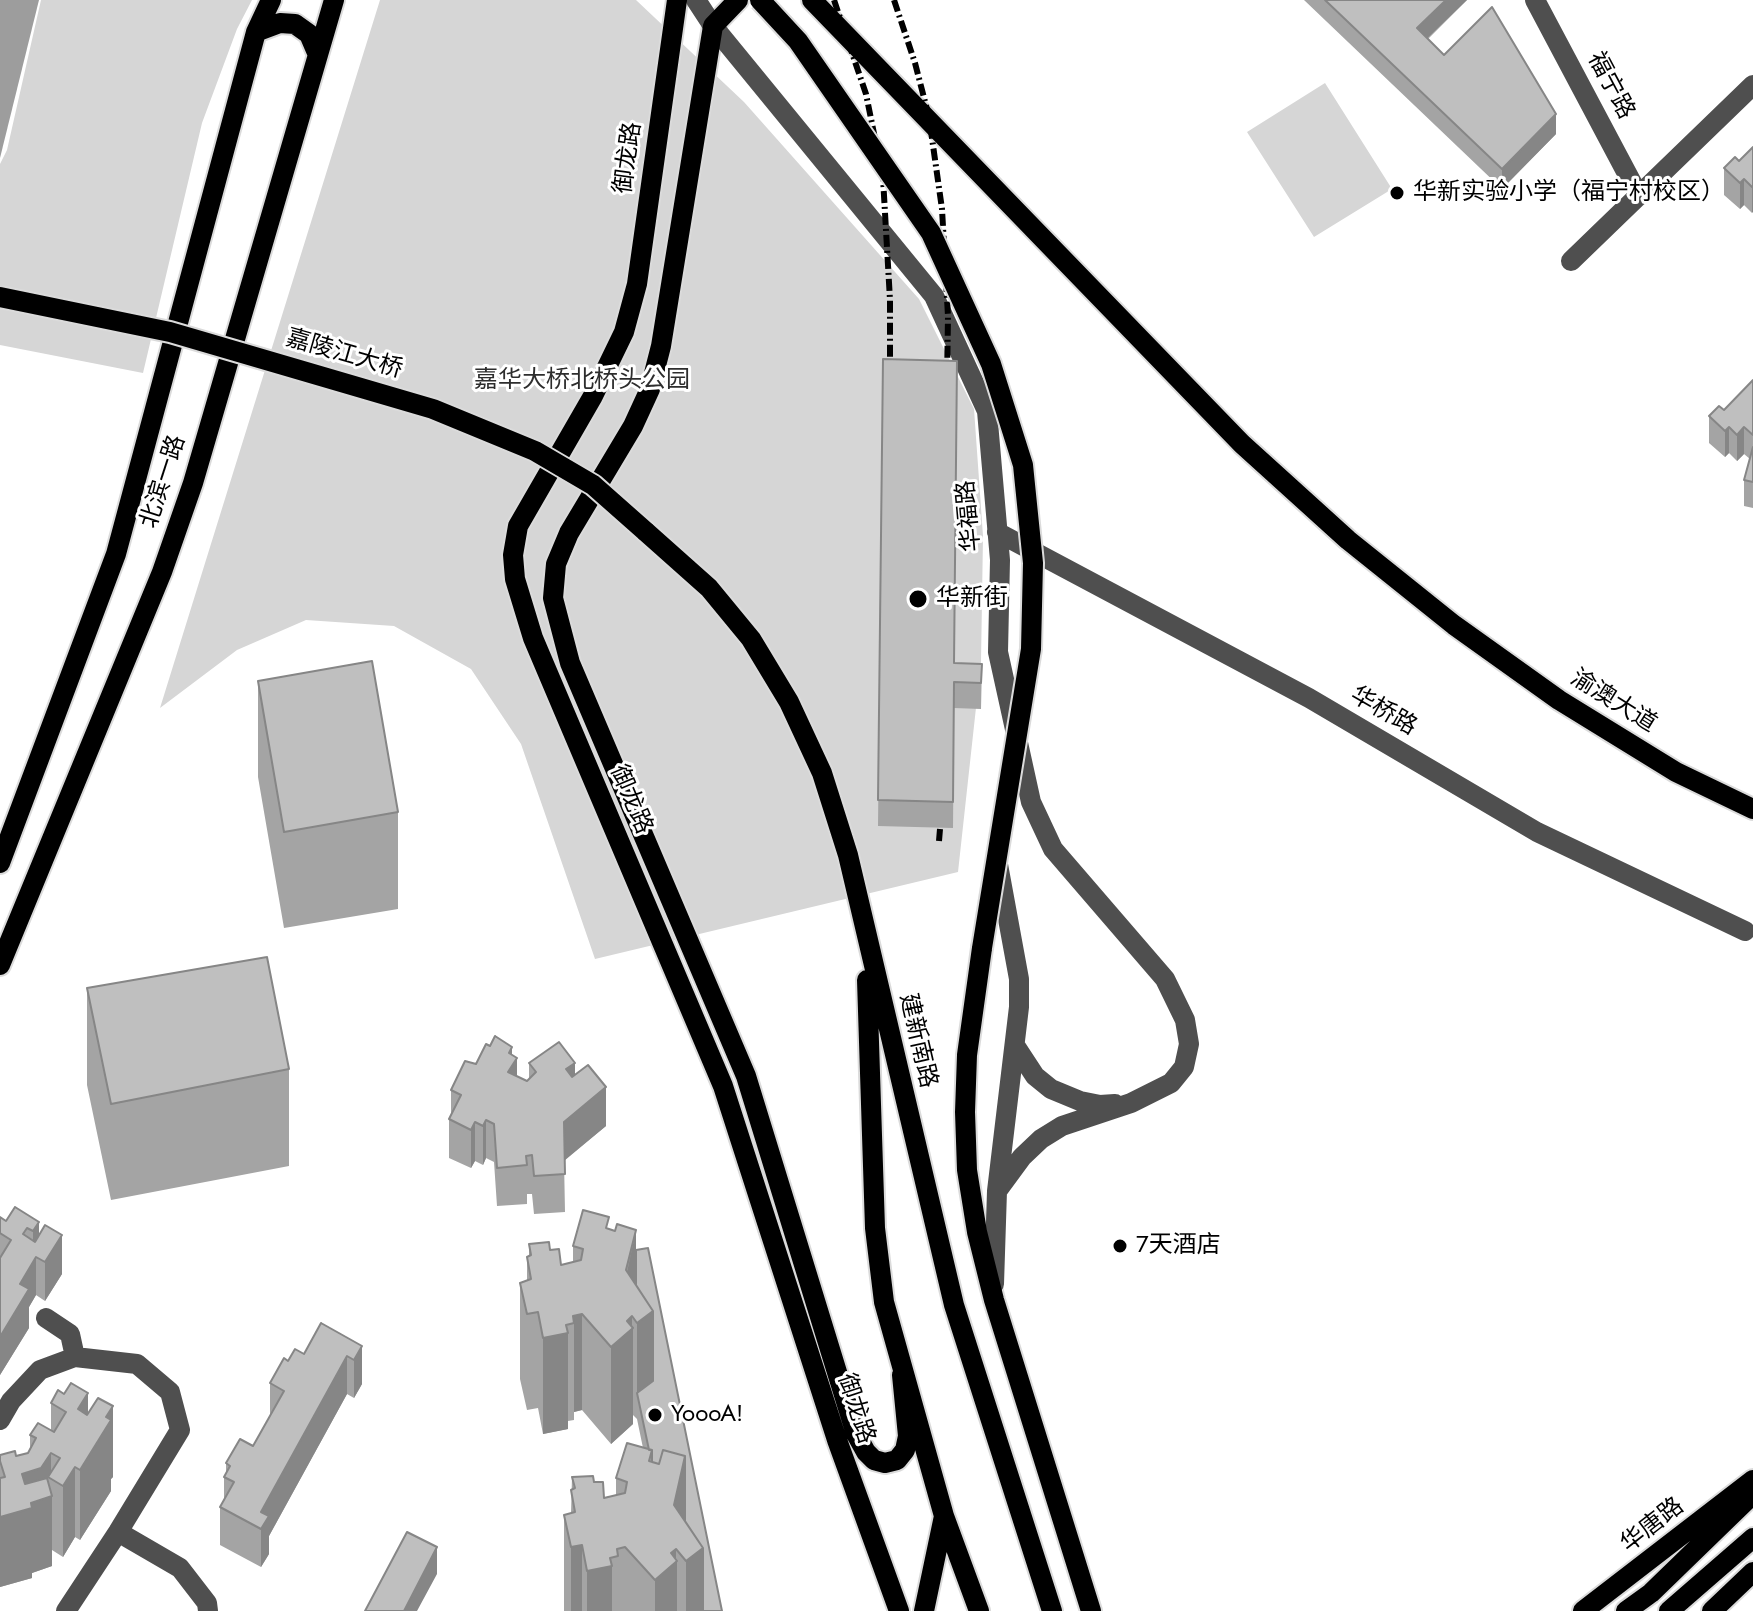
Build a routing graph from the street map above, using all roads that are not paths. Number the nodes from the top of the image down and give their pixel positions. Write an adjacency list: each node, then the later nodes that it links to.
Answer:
1 (271, 0): 9 (main road, 北滨一路)
2 (334, 0): 10 (main road, 北滨一路)
3 (738, 0): 8 (main road)
4 (760, 0): 18 (main road, 建新南路, bridge)
5 (812, 0): 17 (main road, 渝澳大道)
6 (1535, 0): 12 (street, 福宁路)
7 (680, 1): 8 (street, 华福路); 39 (main road, 御龙路)
8 (713, 26): 16 (street, 华福路); 29 (main road, 御龙路)
9 (256, 32): 10 (main road); 19 (main road, 北滨一路)
10 (318, 55): 22 (main road, 北滨一路)
11 (1753, 85): 12 (street)
12 (1639, 196): 13 (street)
13 (1571, 261)
14 (0, 297): 15 (main road, 嘉陵江大桥, bridge)
15 (645, 531): 21 (main road, 建新南路)
16 (997, 532): 20 (street, 华桥路); 24 (street, 华福路)
17 (1753, 809)
18 (996, 851): 23 (street, 建新南路, bridge); 26 (main road, 建新南路, bridge)
19 (0, 863)
20 (1745, 931)
21 (866, 936): 29 (main road); 42 (main road, 建新南路)
22 (0, 965)
23 (1016, 1047): 24 (street, 华福路); 25 (street, 建新南路)
24 (1131, 1103): 25 (street, 华福路)
25 (997, 1191): 26 (street, 建新南路)
26 (994, 1300): 43 (main road, 建新南路)
27 (46, 1318): 28 (street)
28 (75, 1357): 30 (street); 34 (street)
29 (902, 1375): 33 (main road)
30 (0, 1420)
31 (1753, 1480): 44 (main road, 华唐路)
32 (1753, 1494): 45 (main road)
33 (944, 1516): 40 (main road); 41 (main road)
34 (118, 1532): 37 (street); 38 (street)
35 (1753, 1538): 46 (main road)
36 (1753, 1572): 47 (main road)
37 (66, 1611)
38 (208, 1611)
39 (899, 1611)
40 (924, 1611)
41 (979, 1611)
42 (1052, 1611)
43 (1091, 1611)
44 (1583, 1611)
45 (1626, 1611)
46 (1669, 1611)
47 (1712, 1611)

